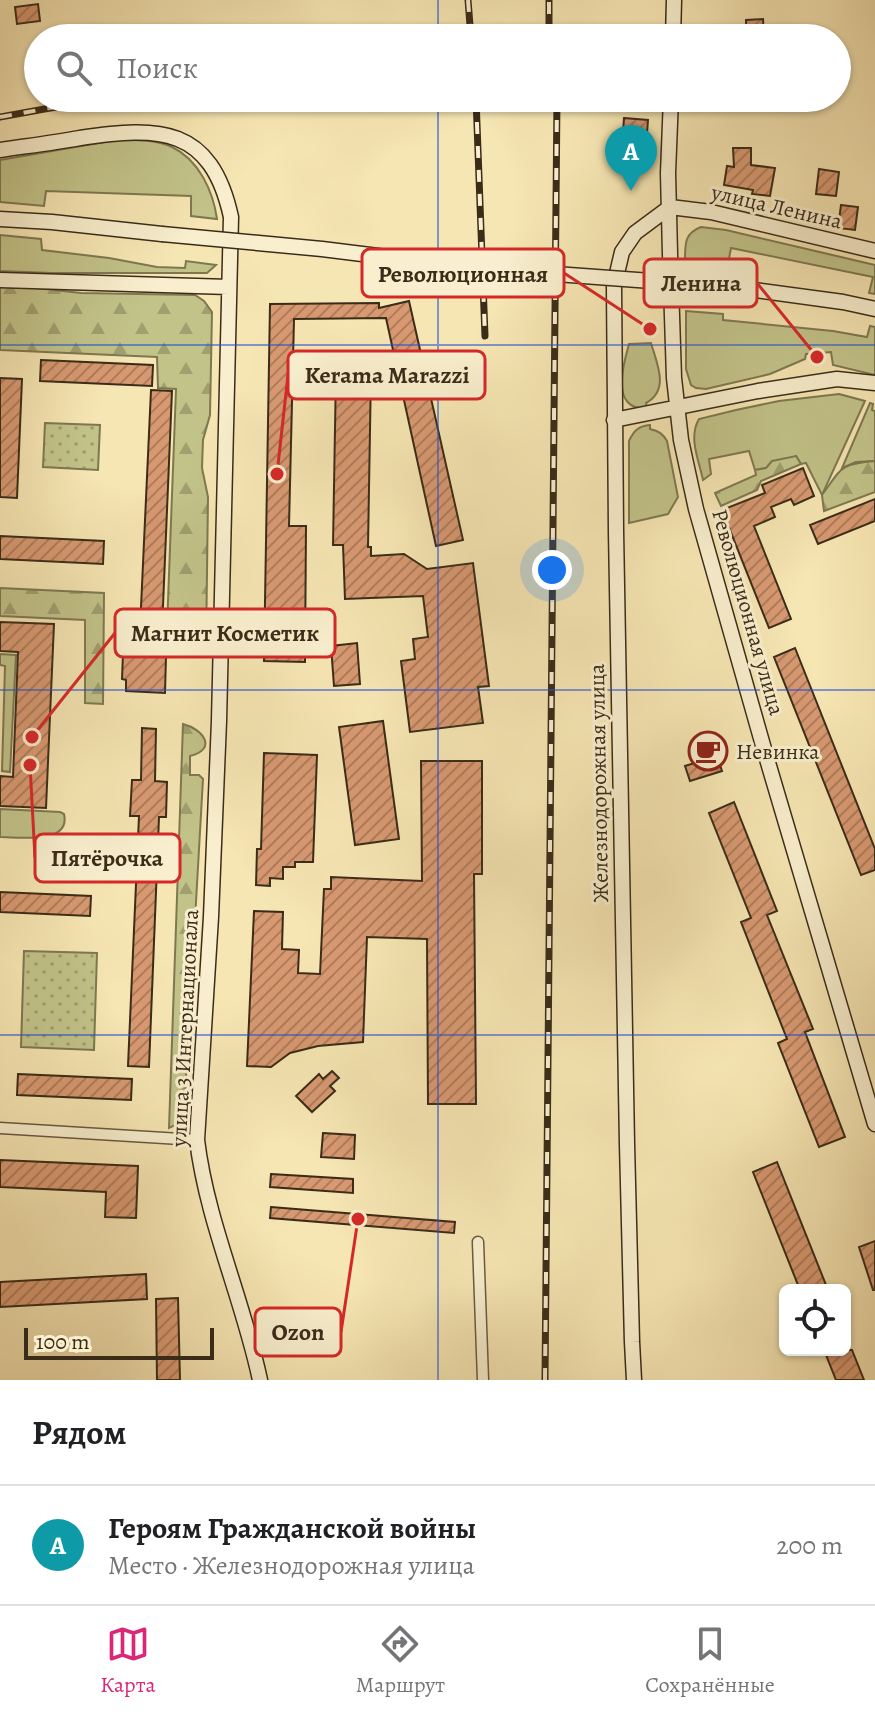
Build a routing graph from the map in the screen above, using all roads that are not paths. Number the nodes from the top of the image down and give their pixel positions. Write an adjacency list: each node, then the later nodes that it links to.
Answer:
1 (674, 0): 2 (main road)
2 (673, 24)
3 (670, 112): 5 (main road, Революционная улица)
4 (0, 150): 9 (main road, улица 3 Интернационала)
5 (670, 207): 7 (main road, улица Ленина); 12 (main road, Революционная улица); 13 (main road, Железнодорожная улица)
6 (0, 219): 10 (main road, bridge)
7 (875, 251)
8 (0, 280): 9 (main road)
9 (229, 287): 16 (main road, улица 3 Интернационала)
10 (875, 309)
11 (875, 383): 12 (main road)
12 (676, 408): 13 (main road); 14 (main road, Революционная улица)
13 (614, 420): 20 (main road, Железнодорожная улица)
14 (875, 1124)
15 (0, 1128): 16 (street)
16 (197, 1140): 18 (main road, улица 3 Интернационала)
17 (478, 1242): 19 (street)
18 (260, 1380)
19 (483, 1380)
20 (634, 1380)

